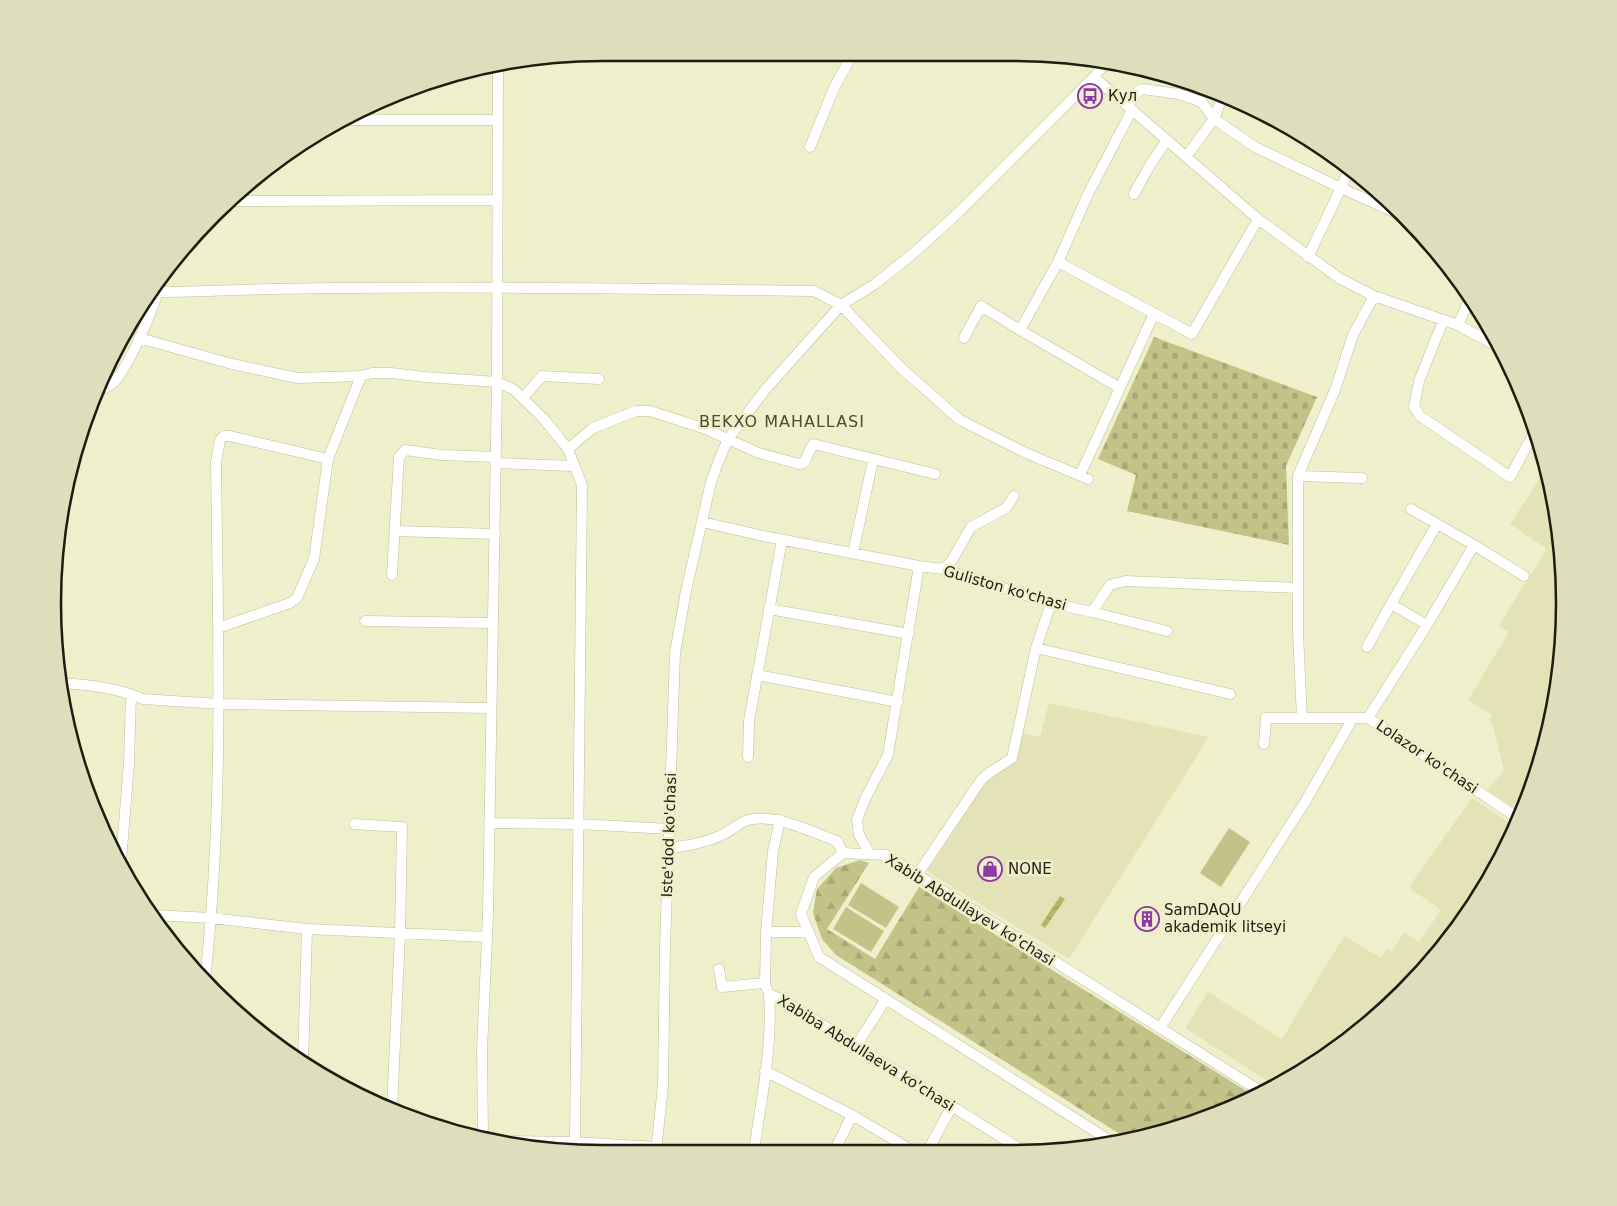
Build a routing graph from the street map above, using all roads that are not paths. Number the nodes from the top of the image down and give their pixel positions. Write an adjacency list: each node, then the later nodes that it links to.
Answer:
1 (849, 61): 11 (street)
2 (1101, 69): 4 (street, Iste'dod ko'chasi)
3 (498, 72): 9 (street)
4 (1094, 77): 6 (street); 26 (street, Iste'dod ko'chasi)
5 (1221, 102): 7 (street)
6 (1130, 108): 7 (street); 10 (street); 21 (street)
7 (1214, 118): 12 (street); 14 (street)
8 (358, 120): 9 (street)
9 (497, 120): 16 (street)
10 (1167, 140): 12 (street); 15 (street)
11 (810, 147)
12 (1186, 157): 19 (street)
13 (1346, 175): 14 (street)
14 (1341, 188): 18 (street); 20 (street)
15 (1134, 194)
16 (497, 200): 17 (street); 22 (street)
17 (241, 201)
18 (1383, 207)
19 (1258, 219): 20 (street); 28 (street)
20 (1308, 257): 24 (street)
21 (1058, 262): 28 (street); 31 (street)
22 (498, 287): 23 (street); 26 (street); 37 (street)
23 (163, 288)
24 (1374, 296): 29 (street); 49 (street)
25 (154, 301): 32 (street)
26 (841, 305): 39 (street); 41 (street, Iste'dod ko'chasi)
27 (1466, 306): 30 (street)
28 (1158, 316): 39 (street)
29 (1443, 321): 30 (street); 42 (street)
30 (1458, 325): 34 (street)
31 (1020, 330): 33 (street); 39 (street)
32 (139, 338): 35 (street); 38 (street)
33 (964, 338)
34 (1488, 341)
35 (360, 376): 37 (street); 44 (street)
36 (599, 379): 40 (street)
37 (497, 382): 40 (street); 45 (street)
38 (105, 388)
39 (1120, 388)
40 (523, 398): 43 (street)
41 (728, 439): 43 (street); 46 (street); 53 (street, Iste'dod ko'chasi)
42 (1530, 440)
43 (568, 449): 47 (street)
44 (328, 458): 72 (street); 72 (street)
45 (496, 460): 47 (street); 55 (street); 56 (street)
46 (873, 460): 48 (street); 59 (street)
47 (574, 466): 93 (street)
48 (935, 474)
49 (1298, 476): 50 (street); 64 (street)
50 (1362, 478)
51 (1014, 496): 61 (street)
52 (1411, 509): 54 (street)
53 (702, 522): 57 (street, Guliston ko'chasi); 94 (street, Iste'dod ko'chasi)
54 (1437, 524): 58 (street); 66 (street)
55 (395, 531): 56 (street); 62 (street)
56 (494, 534): 70 (street)
57 (782, 540): 59 (street, Guliston ko'chasi); 67 (street)
58 (1474, 545): 63 (street); 71 (street)
59 (853, 553): 60 (street, Guliston ko'chasi)
60 (919, 566): 61 (street, Guliston ko'chasi); 74 (street)
61 (943, 569): 65 (street, Guliston ko'chasi)
62 (392, 576)
63 (1524, 576)
64 (1298, 588): 68 (street); 84 (street)
65 (1051, 603): 68 (street, Guliston ko'chasi); 76 (street)
66 (1391, 604): 71 (street); 75 (street)
67 (769, 609): 74 (street); 77 (street)
68 (1092, 612): 73 (street, Guliston ko'chasi)
69 (365, 621): 70 (street)
70 (492, 624): 83 (street)
71 (1427, 625): 86 (street)
72 (218, 628): 82 (street)
73 (1167, 631)
74 (909, 634): 81 (street)
75 (1367, 647)
76 (1036, 648): 80 (street); 99 (street)
77 (757, 675): 81 (street); 88 (street)
78 (68, 683): 79 (street)
79 (131, 694): 82 (street); 96 (street)
80 (1230, 694)
81 (898, 702): 98 (street)
82 (219, 704): 83 (street); 101 (street)
83 (492, 708): 91 (street)
84 (1302, 718): 85 (street, Lolazor ko'chasi); 87 (street, Lolazor ko'chasi)
85 (1353, 718): 86 (street, Lolazor ko'chasi); 112 (street)
86 (1368, 718): 89 (street, Lolazor ko'chasi)
87 (1264, 744)
88 (748, 757)
89 (1513, 815)
90 (780, 820): 95 (street); 97 (street); 103 (street)
91 (489, 823): 93 (street); 106 (street)
92 (354, 824): 105 (street)
93 (578, 824): 94 (street); 123 (street)
94 (670, 830): 95 (street, Iste'dod ko'chasi)
95 (668, 848): 125 (street, Iste'dod ko'chasi)
96 (123, 853)
97 (843, 853): 98 (street, Xabib Abdullayev ko'chasi); 104 (street)
98 (870, 854): 99 (street, Xabib Abdullayev ko'chasi)
99 (917, 875): 112 (street, Xabib Abdullayev ko'chasi)
100 (161, 915): 101 (street)
101 (212, 918): 102 (street); 108 (street)
102 (307, 929): 105 (street); 114 (street)
103 (766, 932): 104 (street); 109 (street)
104 (808, 932): 111 (street)
105 (400, 934): 106 (street); 117 (street)
106 (487, 937): 120 (street)
107 (719, 968): 109 (street)
108 (206, 971)
109 (764, 983): 110 (street)
110 (769, 994): 113 (street, Xabiba Abdullaeva ko'chasi); 115 (street, Xabiba Abdullaeva ko'chasi)
111 (886, 999): 113 (street); 121 (street)
112 (1160, 1028): 116 (street, Xabib Abdullayev ko'chasi)
113 (856, 1046): 118 (street, Xabiba Abdullaeva ko'chasi)
114 (303, 1054)
115 (765, 1071): 119 (street); 126 (street, Xabiba Abdullaeva ko'chasi)
116 (1256, 1088)
117 (392, 1102)
118 (952, 1106): 129 (street); 130 (street, Xabiba Abdullaeva ko'chasi)
119 (852, 1115): 127 (street); 128 (street)
120 (483, 1131)
121 (1103, 1137)
122 (546, 1142): 123 (street)
123 (576, 1142): 124 (street)
124 (610, 1145)
125 (656, 1145)
126 (755, 1145)
127 (837, 1145)
128 (903, 1145)
129 (931, 1145)
130 (1014, 1145)

